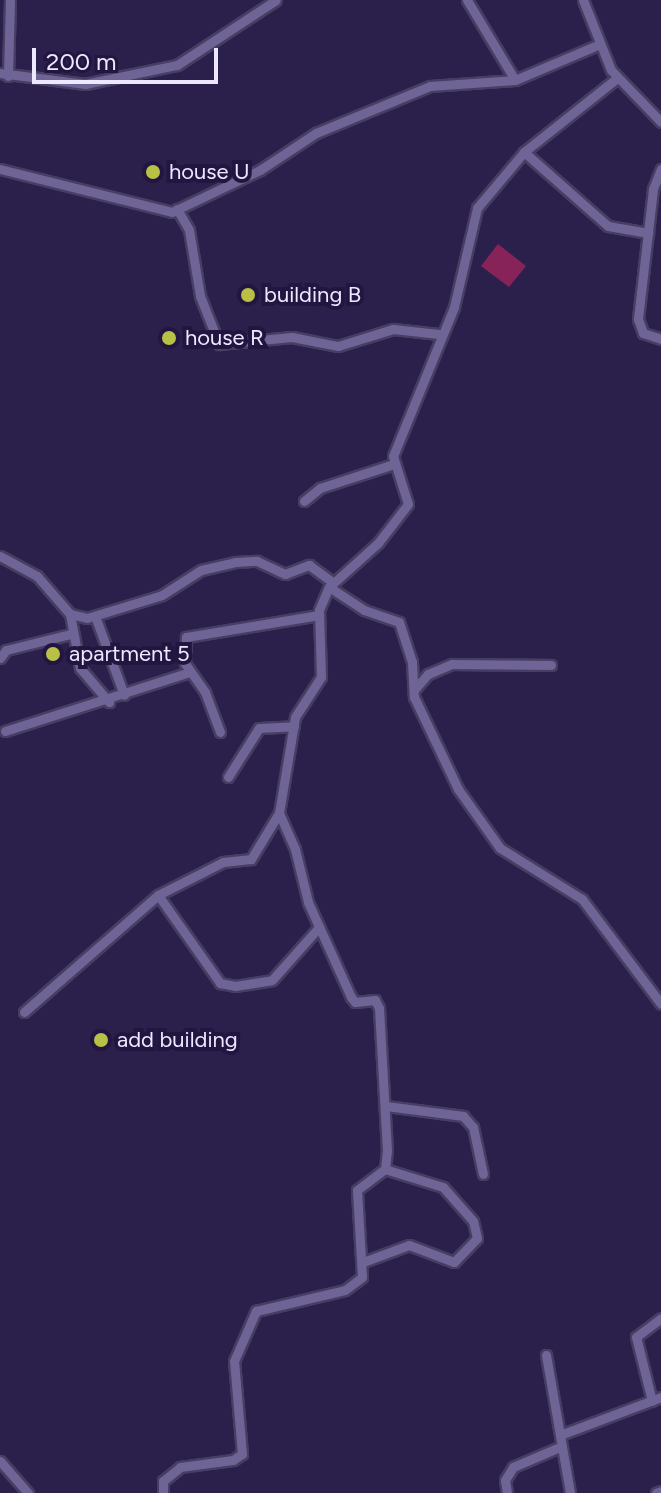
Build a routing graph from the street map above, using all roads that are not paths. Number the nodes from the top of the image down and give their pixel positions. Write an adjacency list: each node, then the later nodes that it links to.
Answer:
1 (10, 0): 6 (street)
2 (276, 0): 6 (street)
3 (467, 0): 8 (street)
4 (583, 0): 5 (street)
5 (598, 45): 7 (street); 8 (street)
6 (4, 74)
7 (617, 78): 9 (street); 10 (street)
8 (515, 80): 13 (street)
9 (661, 122)
10 (524, 152): 14 (street); 15 (street)
11 (0, 169): 13 (street)
12 (661, 169): 14 (street)
13 (177, 209): 15 (street)
14 (648, 233): 16 (street)
15 (439, 334): 17 (street)
16 (661, 339)
17 (394, 464): 18 (street); 20 (street)
18 (304, 501)
19 (0, 556): 21 (street)
20 (331, 584): 22 (street); 23 (street); 28 (street)
21 (70, 614): 23 (street); 24 (street)
22 (319, 615): 27 (street); 31 (street)
23 (95, 616): 29 (street)
24 (70, 634): 25 (street); 30 (street)
25 (0, 658)
26 (551, 665): 28 (street)
27 (190, 672): 29 (street); 33 (street)
28 (414, 690): 38 (street)
29 (124, 695): 30 (street)
30 (109, 702): 32 (street)
31 (294, 726): 34 (street); 35 (street)
32 (5, 731)
33 (220, 732)
34 (228, 777)
35 (279, 813): 36 (street); 37 (street)
36 (158, 895): 37 (street); 39 (street)
37 (319, 927): 40 (street)
38 (661, 1004)
39 (24, 1012)
40 (386, 1106): 41 (street); 42 (street)
41 (385, 1169): 43 (street); 43 (street)
42 (483, 1174)
43 (363, 1262): 51 (street)
44 (661, 1318): 46 (street)
45 (546, 1355): 47 (street)
46 (656, 1399): 47 (street)
47 (560, 1435): 48 (street)
48 (562, 1446): 52 (street); 53 (street)
49 (0, 1461): 50 (street)
50 (28, 1493)
51 (163, 1493)
52 (507, 1493)
53 (570, 1493)

